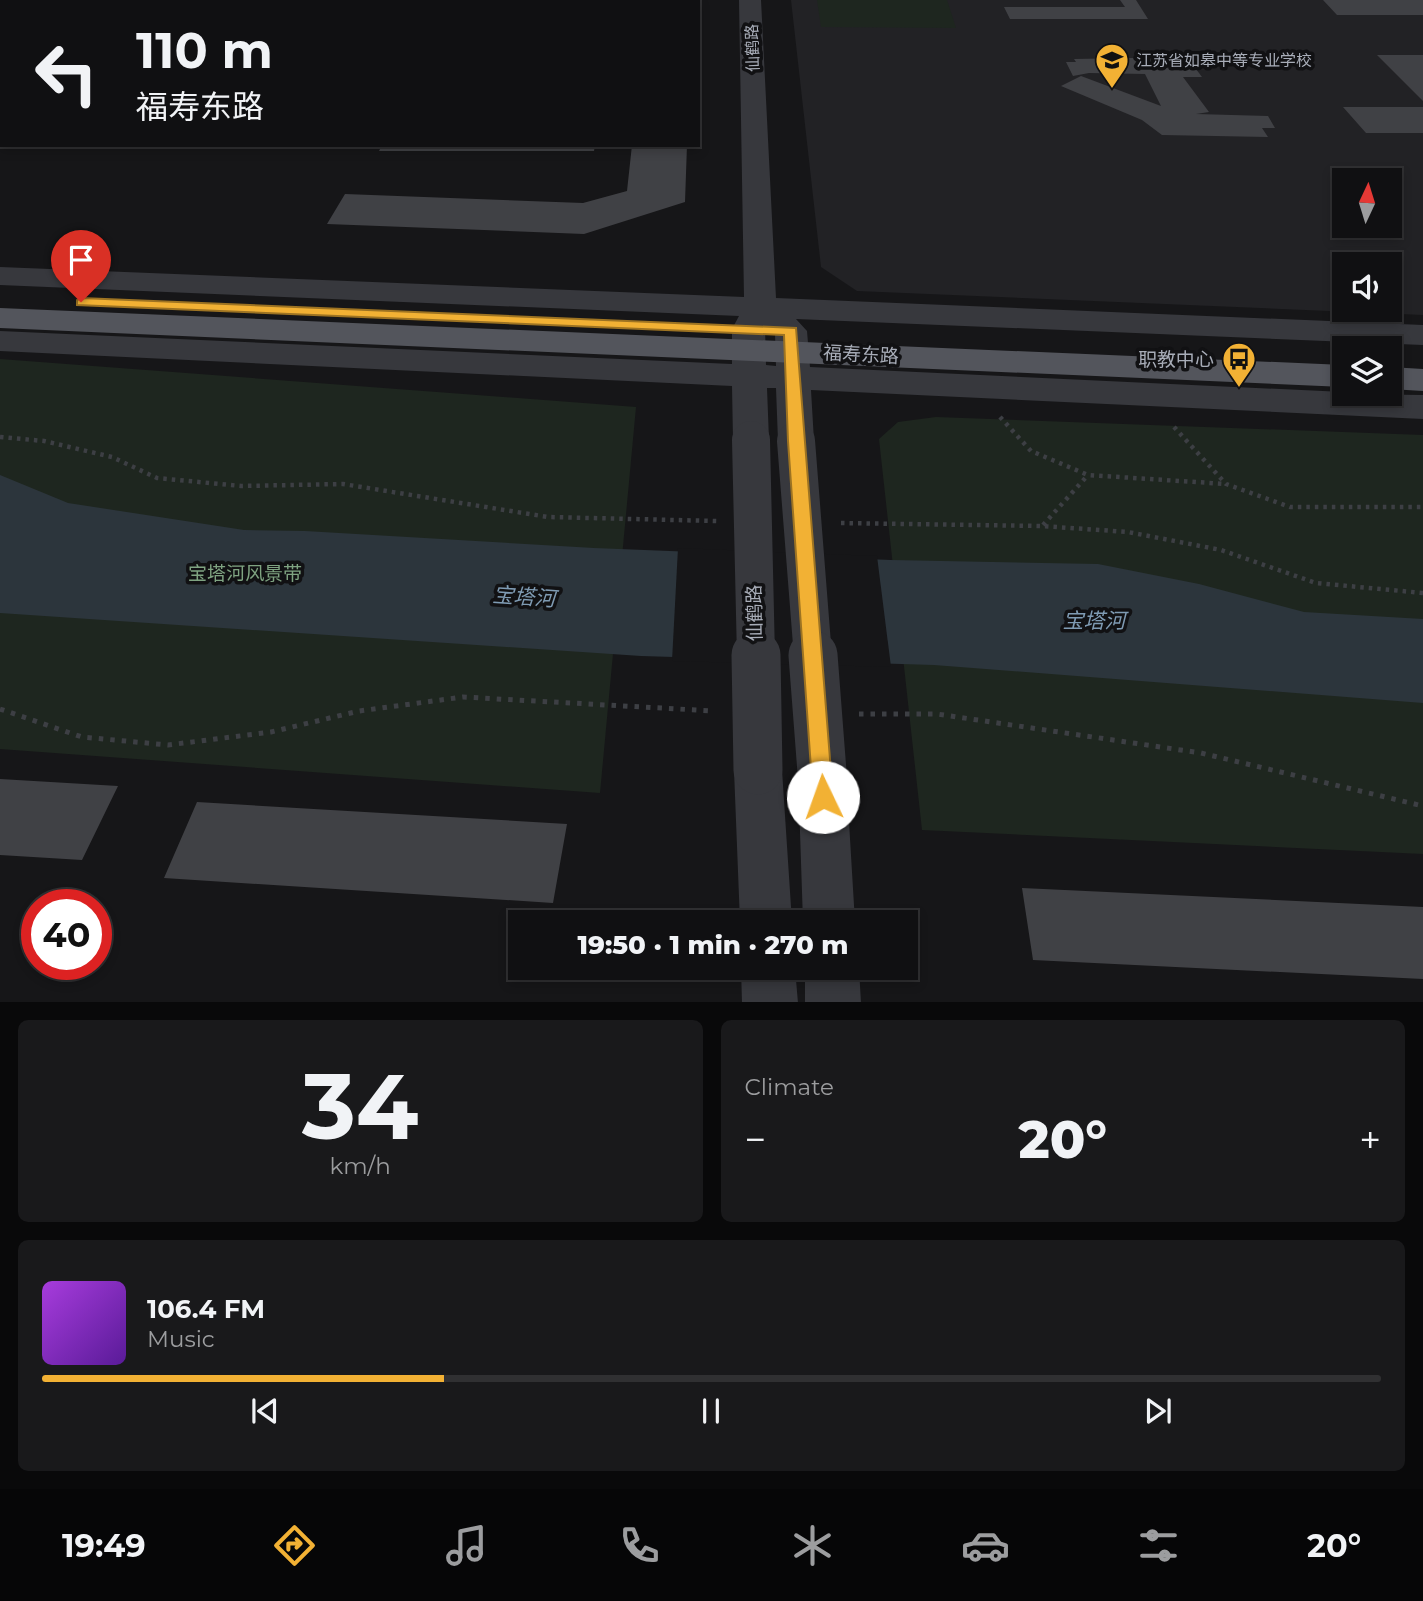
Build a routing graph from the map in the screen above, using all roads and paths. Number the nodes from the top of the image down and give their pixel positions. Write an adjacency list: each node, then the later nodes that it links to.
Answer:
1 (750, 0): 6 (street, 仙鹤路)
2 (0, 276): 6 (street)
3 (0, 299): 6 (main road)
4 (0, 318): 6 (main road)
5 (1423, 335): 6 (street)
6 (750, 340): 7 (street); 8 (street); 8 (street); 30 (street, 仙鹤路, bridge)
7 (0, 341)
8 (793, 353): 9 (main road, 福寿东路); 12 (main road, 福寿东路); 15 (street); 31 (street, bridge)
9 (1332, 354)
10 (1402, 357): 11 (main road)
11 (1423, 358)
12 (1332, 375)
13 (1402, 379): 14 (main road)
14 (1423, 380)
15 (971, 386): 16 (street); 19 (path)
16 (1144, 396): 17 (street); 20 (path)
17 (1423, 407)
18 (0, 437): 22 (path)
19 (1088, 475): 20 (path); 24 (path)
20 (1226, 484): 21 (path)
21 (1423, 507)
22 (725, 521)
23 (835, 523): 24 (path)
24 (1042, 526): 25 (path)
25 (1423, 593)
26 (0, 709): 27 (path)
27 (721, 711)
28 (856, 714): 29 (path)
29 (1423, 806)
30 (765, 910)
31 (828, 910)
32 (769, 980): 34 (street)
33 (832, 980): 35 (street)
34 (770, 1002)
35 (833, 1002)

